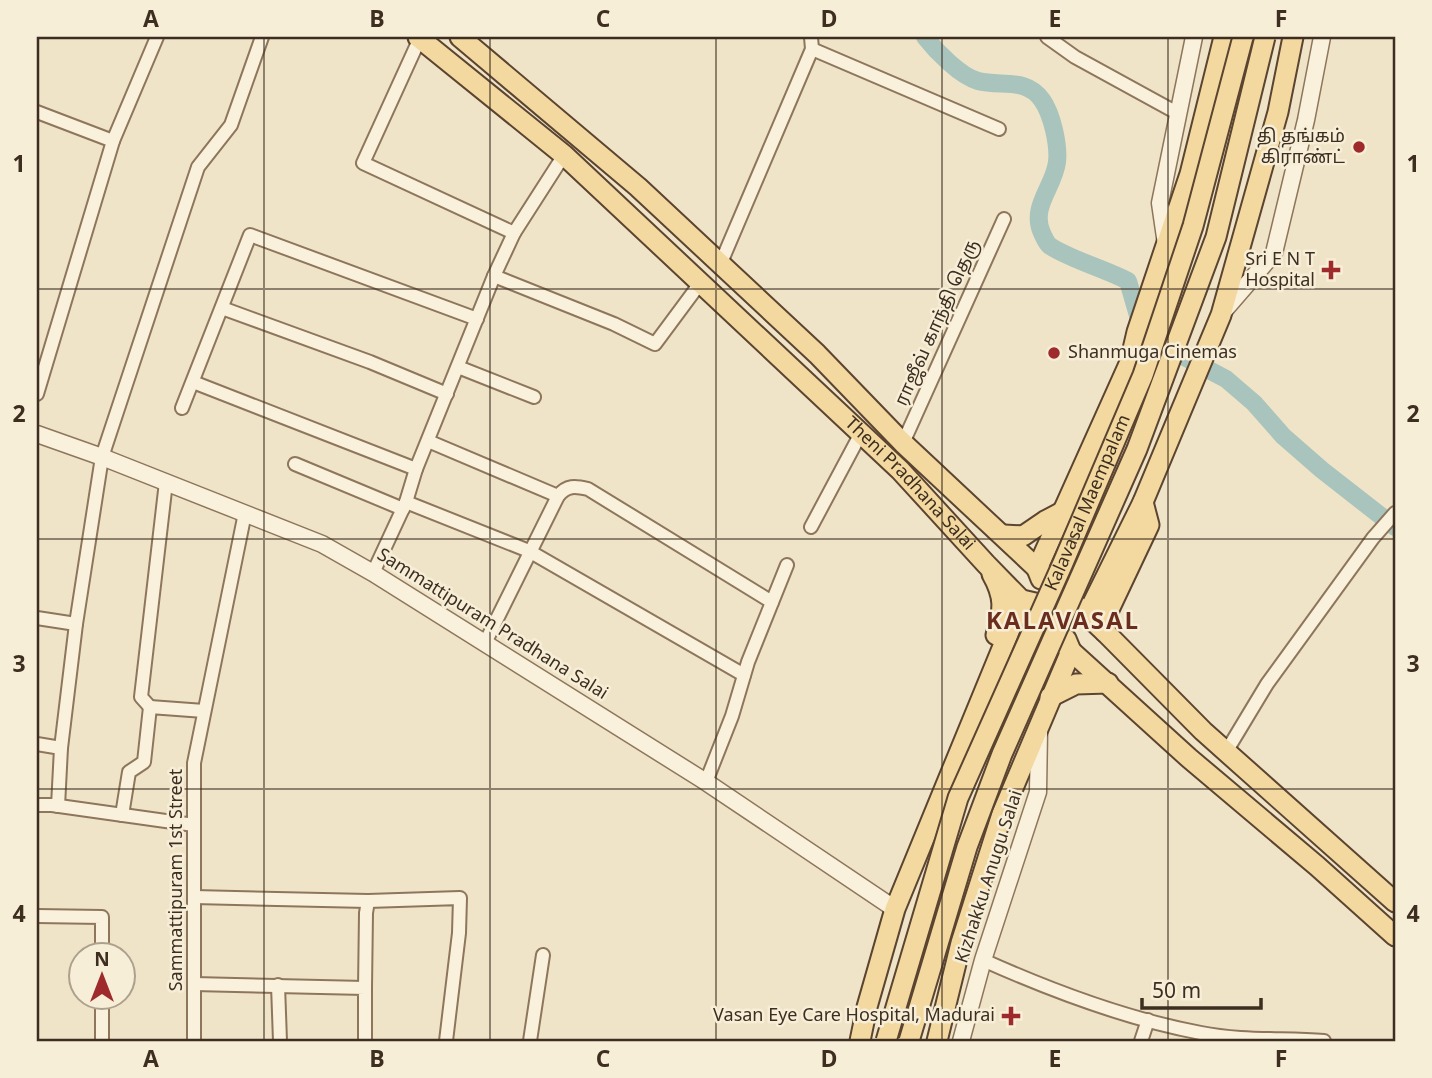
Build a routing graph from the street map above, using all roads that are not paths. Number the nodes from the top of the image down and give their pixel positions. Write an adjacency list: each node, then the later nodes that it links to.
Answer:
1 (157, 37): 16 (street)
2 (262, 37): 37 (street)
3 (460, 37): 21 (main road, Theni Pradhana Salai)
4 (1047, 37): 14 (street)
5 (1194, 37): 14 (street)
6 (1224, 37): 20 (main road)
7 (1243, 37): 100 (main road, Kalavasal Maempalam, bridge)
8 (1265, 37): 101 (main road, Kalavasal Maempalam, bridge)
9 (1293, 37): 25 (main road)
10 (1322, 37): 25 (street)
11 (419, 38): 17 (main road, Theni Pradhana Salai); 19 (street)
12 (811, 43): 15 (street); 21 (street)
13 (37, 112): 16 (street)
14 (1179, 114): 20 (street)
15 (999, 129)
16 (113, 141): 29 (street)
17 (564, 155): 19 (street); 23 (main road, Theni Pradhana Salai)
18 (1004, 219): 36 (street, ராஜீவ் காந்தி தெரு)
19 (514, 233): 22 (street)
20 (1166, 248): 44 (main road)
21 (720, 265): 36 (main road, Theni Pradhana Salai)
22 (494, 276): 23 (street); 26 (street)
23 (701, 282): 34 (main road, Theni Pradhana Salai)
24 (222, 307): 26 (street); 28 (street); 30 (street)
25 (1220, 315): 42 (main road)
26 (477, 319): 27 (street)
27 (458, 367): 30 (street); 31 (street)
28 (193, 382): 32 (street); 39 (street)
29 (37, 394)
30 (447, 394): 35 (street)
31 (534, 397)
32 (183, 408)
33 (37, 434): 37 (street, Sammattipuram Pradhana Salai)
34 (860, 435): 47 (street); 50 (main road, Theni Pradhana Salai)
35 (428, 441): 39 (street); 41 (street)
36 (903, 443): 48 (main road, Theni Pradhana Salai)
37 (102, 457): 40 (street, Sammattipuram Pradhana Salai); 59 (street)
38 (295, 464): 43 (street)
39 (416, 469): 43 (street)
40 (166, 482): 45 (street, Sammattipuram Pradhana Salai); 66 (street)
41 (558, 496): 49 (street); 55 (street)
42 (1143, 502): 57 (main road); 60 (main road)
43 (404, 505): 49 (street); 53 (street)
44 (1064, 511): 48 (main road); 52 (main road)
45 (245, 513): 53 (street, Sammattipuram Pradhana Salai); 67 (street, Sammattipuram 1st Street)
46 (1395, 513): 72 (street)
47 (811, 527)
48 (1003, 535): 52 (main road, Theni Pradhana Salai)
49 (529, 551): 61 (street); 63 (street)
50 (986, 564): 54 (main road, Theni Pradhana Salai); 69 (main road)
51 (787, 565): 55 (street)
52 (1037, 569): 56 (main road); 57 (main road, Theni Pradhana Salai)
53 (373, 573): 61 (street, Sammattipuram Pradhana Salai)
54 (1022, 600): 56 (main road); 62 (main road, Theni Pradhana Salai); 69 (main road)
55 (772, 602): 63 (street)
56 (1053, 607): 57 (main road); 62 (main road)
57 (1087, 615): 60 (main road, Theni Pradhana Salai)
58 (37, 618): 59 (street)
59 (76, 624): 71 (street)
60 (1105, 632): 72 (main road, Theni Pradhana Salai)
61 (485, 643): 73 (street, Sammattipuram Pradhana Salai)
62 (1071, 650): 64 (main road, Theni Pradhana Salai); 65 (main road)
63 (744, 675): 73 (street)
64 (1108, 683): 65 (main road); 83 (main road, Theni Pradhana Salai)
65 (1050, 697): 68 (main road)
66 (150, 707): 67 (street); 76 (street)
67 (204, 711): 77 (street, Sammattipuram 1st Street)
68 (1039, 722): 86 (street, Kizhakku Anugu Salai); 102 (main road)
69 (964, 742): 81 (main road)
70 (37, 744): 71 (street)
71 (61, 748): 75 (street)
72 (1226, 752): 80 (main road, Theni Pradhana Salai)
73 (706, 782): 81 (street, Sammattipuram Pradhana Salai)
74 (37, 806): 75 (street)
75 (58, 806): 76 (street)
76 (122, 815): 77 (street)
77 (194, 825): 78 (street, Sammattipuram 1st Street)
78 (194, 897): 79 (street); 87 (street, Sammattipuram 1st Street)
79 (368, 901): 89 (street); 97 (street)
80 (1395, 902)
81 (895, 909): 99 (main road)
82 (37, 916): 84 (street)
83 (1395, 936)
84 (102, 942)
85 (543, 955): 98 (street)
86 (983, 960): 91 (street); 103 (street, Kizhakku Anugu Salai)
87 (194, 984): 88 (street); 94 (street, Sammattipuram 1st Street)
88 (278, 985): 89 (street); 95 (street)
89 (365, 988): 96 (street)
90 (102, 1012): 93 (street)
91 (1148, 1020): 92 (street); 104 (street)
92 (1273, 1040): 105 (street)
93 (102, 1041)
94 (194, 1041)
95 (280, 1041)
96 (365, 1041)
97 (446, 1041)
98 (530, 1041)
99 (860, 1041)
100 (886, 1041)
101 (909, 1041)
102 (937, 1041)
103 (961, 1041)
104 (1141, 1041)
105 (1324, 1041)

